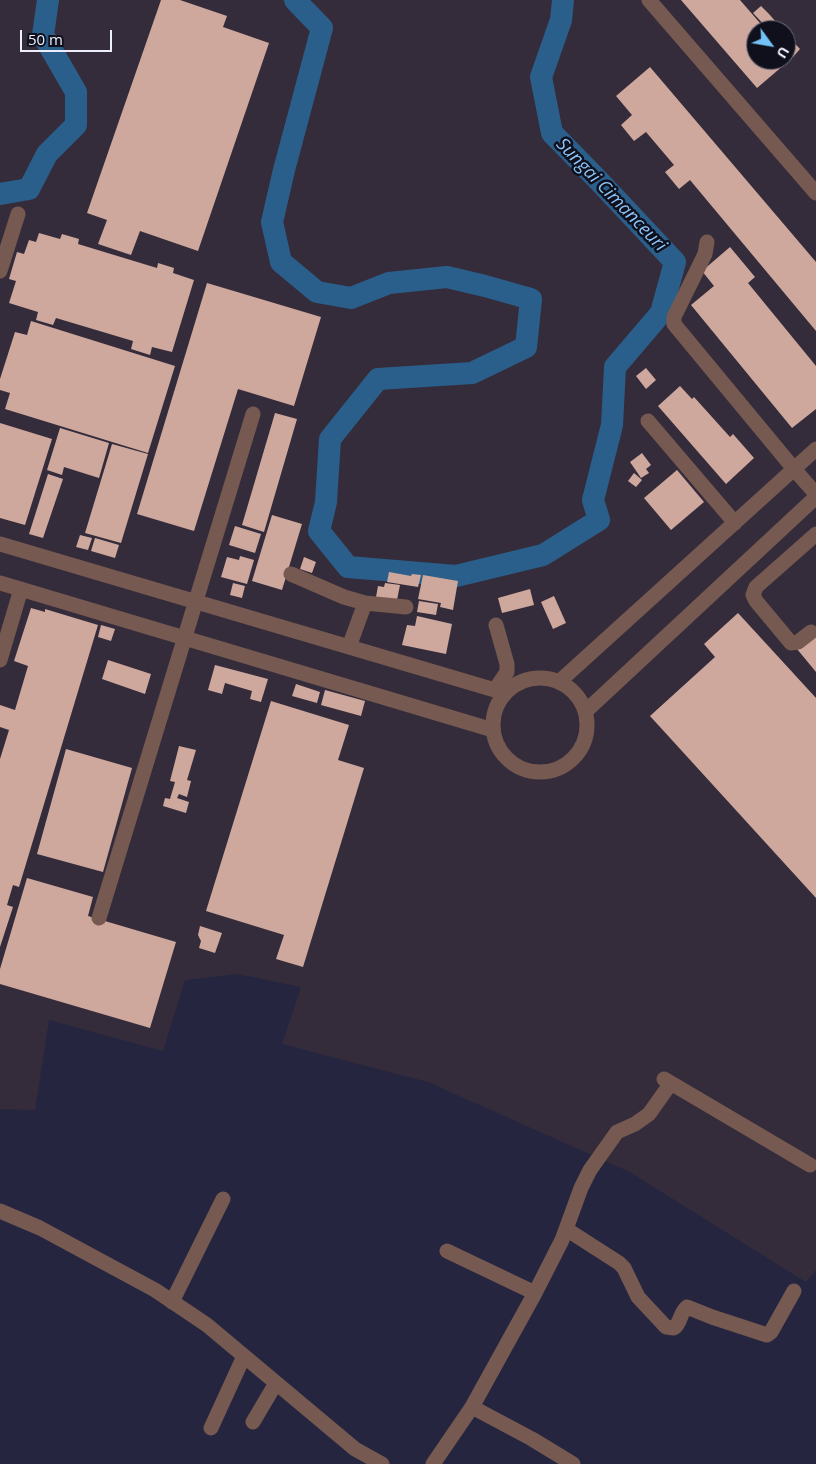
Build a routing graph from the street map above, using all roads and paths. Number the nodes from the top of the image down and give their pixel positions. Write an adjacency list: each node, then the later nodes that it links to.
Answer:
1 (649, 0): 2 (street)
2 (816, 193)
3 (18, 214): 5 (street)
4 (708, 242): 9 (street)
5 (0, 271)
6 (252, 414): 17 (street)
7 (648, 421): 11 (street)
8 (816, 449): 9 (street)
9 (794, 469): 10 (street); 11 (street)
10 (816, 495): 27 (street)
11 (735, 522): 25 (street)
12 (816, 534): 21 (street)
13 (0, 544): 17 (street)
14 (291, 574): 18 (street)
15 (0, 583): 16 (street)
16 (21, 589): 22 (street); 24 (street)
17 (195, 602): 22 (street); 23 (street)
18 (365, 603): 19 (street); 23 (street)
19 (406, 607)
20 (496, 625): 26 (street)
21 (811, 632)
22 (184, 638): 28 (street); 29 (street)
23 (349, 647): 26 (street)
24 (0, 660)
25 (560, 681): 26 (street); 27 (street)
26 (500, 692): 28 (street)
27 (586, 711): 28 (street)
28 (493, 730)
29 (99, 918)
30 (810, 1164): 33 (street)
31 (223, 1199): 37 (street)
32 (0, 1211): 37 (street)
33 (566, 1229): 35 (street); 36 (street)
34 (447, 1251): 36 (street)
35 (794, 1291)
36 (535, 1293): 40 (street)
37 (172, 1302): 38 (street)
38 (244, 1356): 39 (street); 42 (street)
39 (276, 1383): 41 (street); 43 (street)
40 (472, 1407): 44 (street); 45 (street)
41 (254, 1422)
42 (211, 1428)
43 (382, 1464)
44 (433, 1464)
45 (574, 1464)

